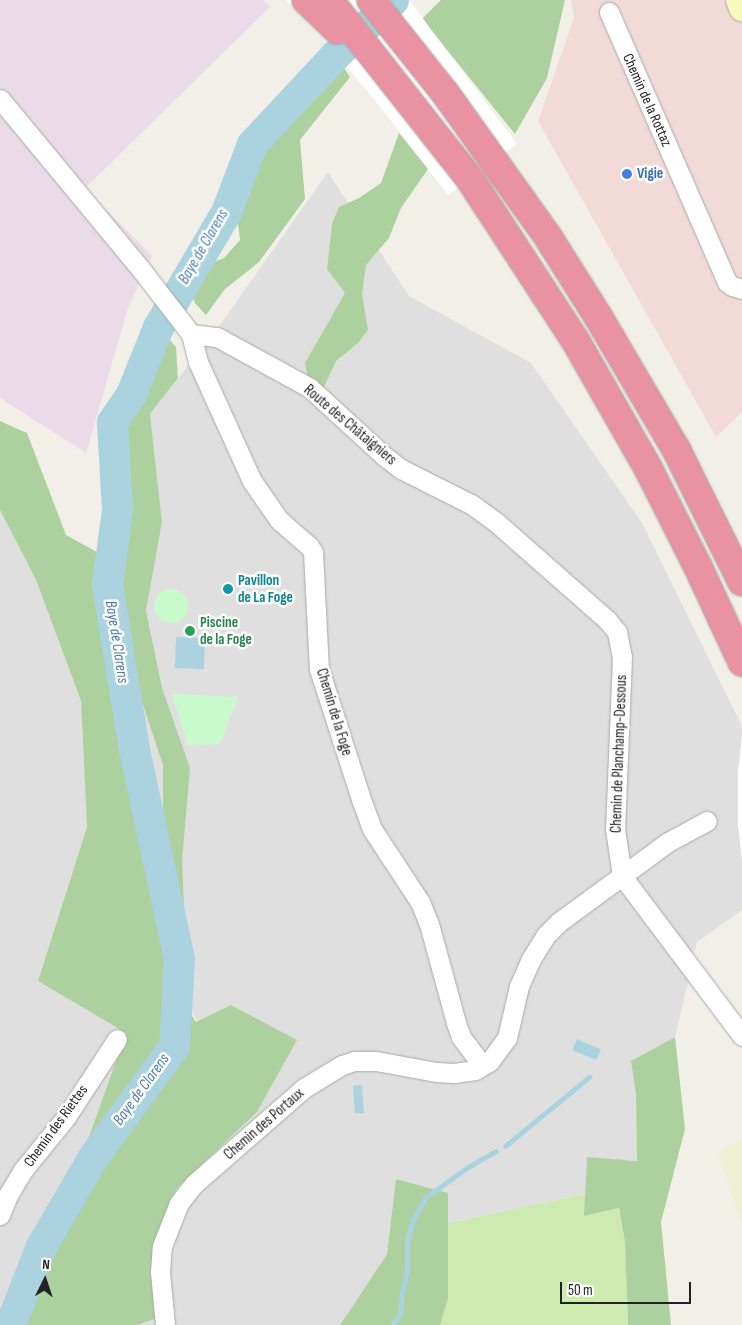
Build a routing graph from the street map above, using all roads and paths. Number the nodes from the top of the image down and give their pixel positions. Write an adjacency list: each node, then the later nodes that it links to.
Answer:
1 (306, 0): 10 (highway)
2 (329, 0): 10 (highway)
3 (371, 0): 8 (highway)
4 (390, 0): 8 (highway)
5 (740, 0): 6 (street)
6 (742, 8)
7 (609, 12): 11 (street, Chemin de la Rottaz)
8 (445, 93): 13 (highway)
9 (0, 99): 12 (street)
10 (415, 106): 15 (highway)
11 (742, 289)
12 (187, 329): 14 (street, Route des Châtaigniers); 20 (street, Chemin de la Foge)
13 (742, 582)
14 (617, 632): 17 (street, Chemin de Planchamp-Dessous)
15 (742, 662)
16 (707, 821): 17 (street)
17 (622, 876): 18 (street, Chemin de Planchamp-Dessous); 20 (street)
18 (742, 1036)
19 (116, 1039): 21 (street, Chemin des Riettes)
20 (482, 1065): 22 (street, Chemin des Portaux)
21 (0, 1215)
22 (164, 1325)

